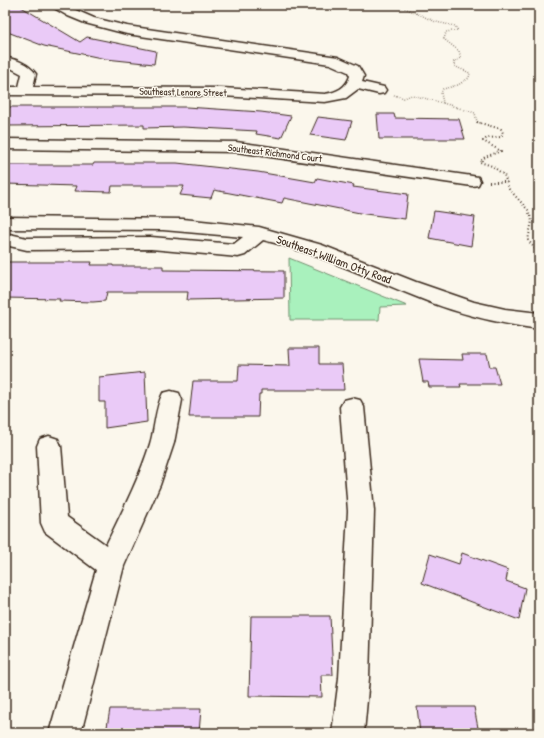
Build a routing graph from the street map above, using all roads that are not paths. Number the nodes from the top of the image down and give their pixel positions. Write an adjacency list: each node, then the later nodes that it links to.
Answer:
1 (55, 5): 3 (street)
2 (5, 61): 6 (street)
3 (355, 84): 5 (street); 6 (street, Southeast Lenore Street)
4 (5, 90): 6 (street, Southeast Lenore Street)
5 (379, 90)
6 (25, 91)
7 (5, 144): 8 (street, Southeast Richmond Court)
8 (472, 181)
9 (5, 224): 10 (street, Southeast William Otty Road)
10 (259, 233): 11 (street); 12 (street, Southeast William Otty Road)
11 (5, 239)
12 (539, 321)
13 (171, 400): 16 (street)
14 (352, 407): 18 (street)
15 (49, 446): 16 (street)
16 (111, 565): 17 (street)
17 (65, 733)
18 (348, 733)

